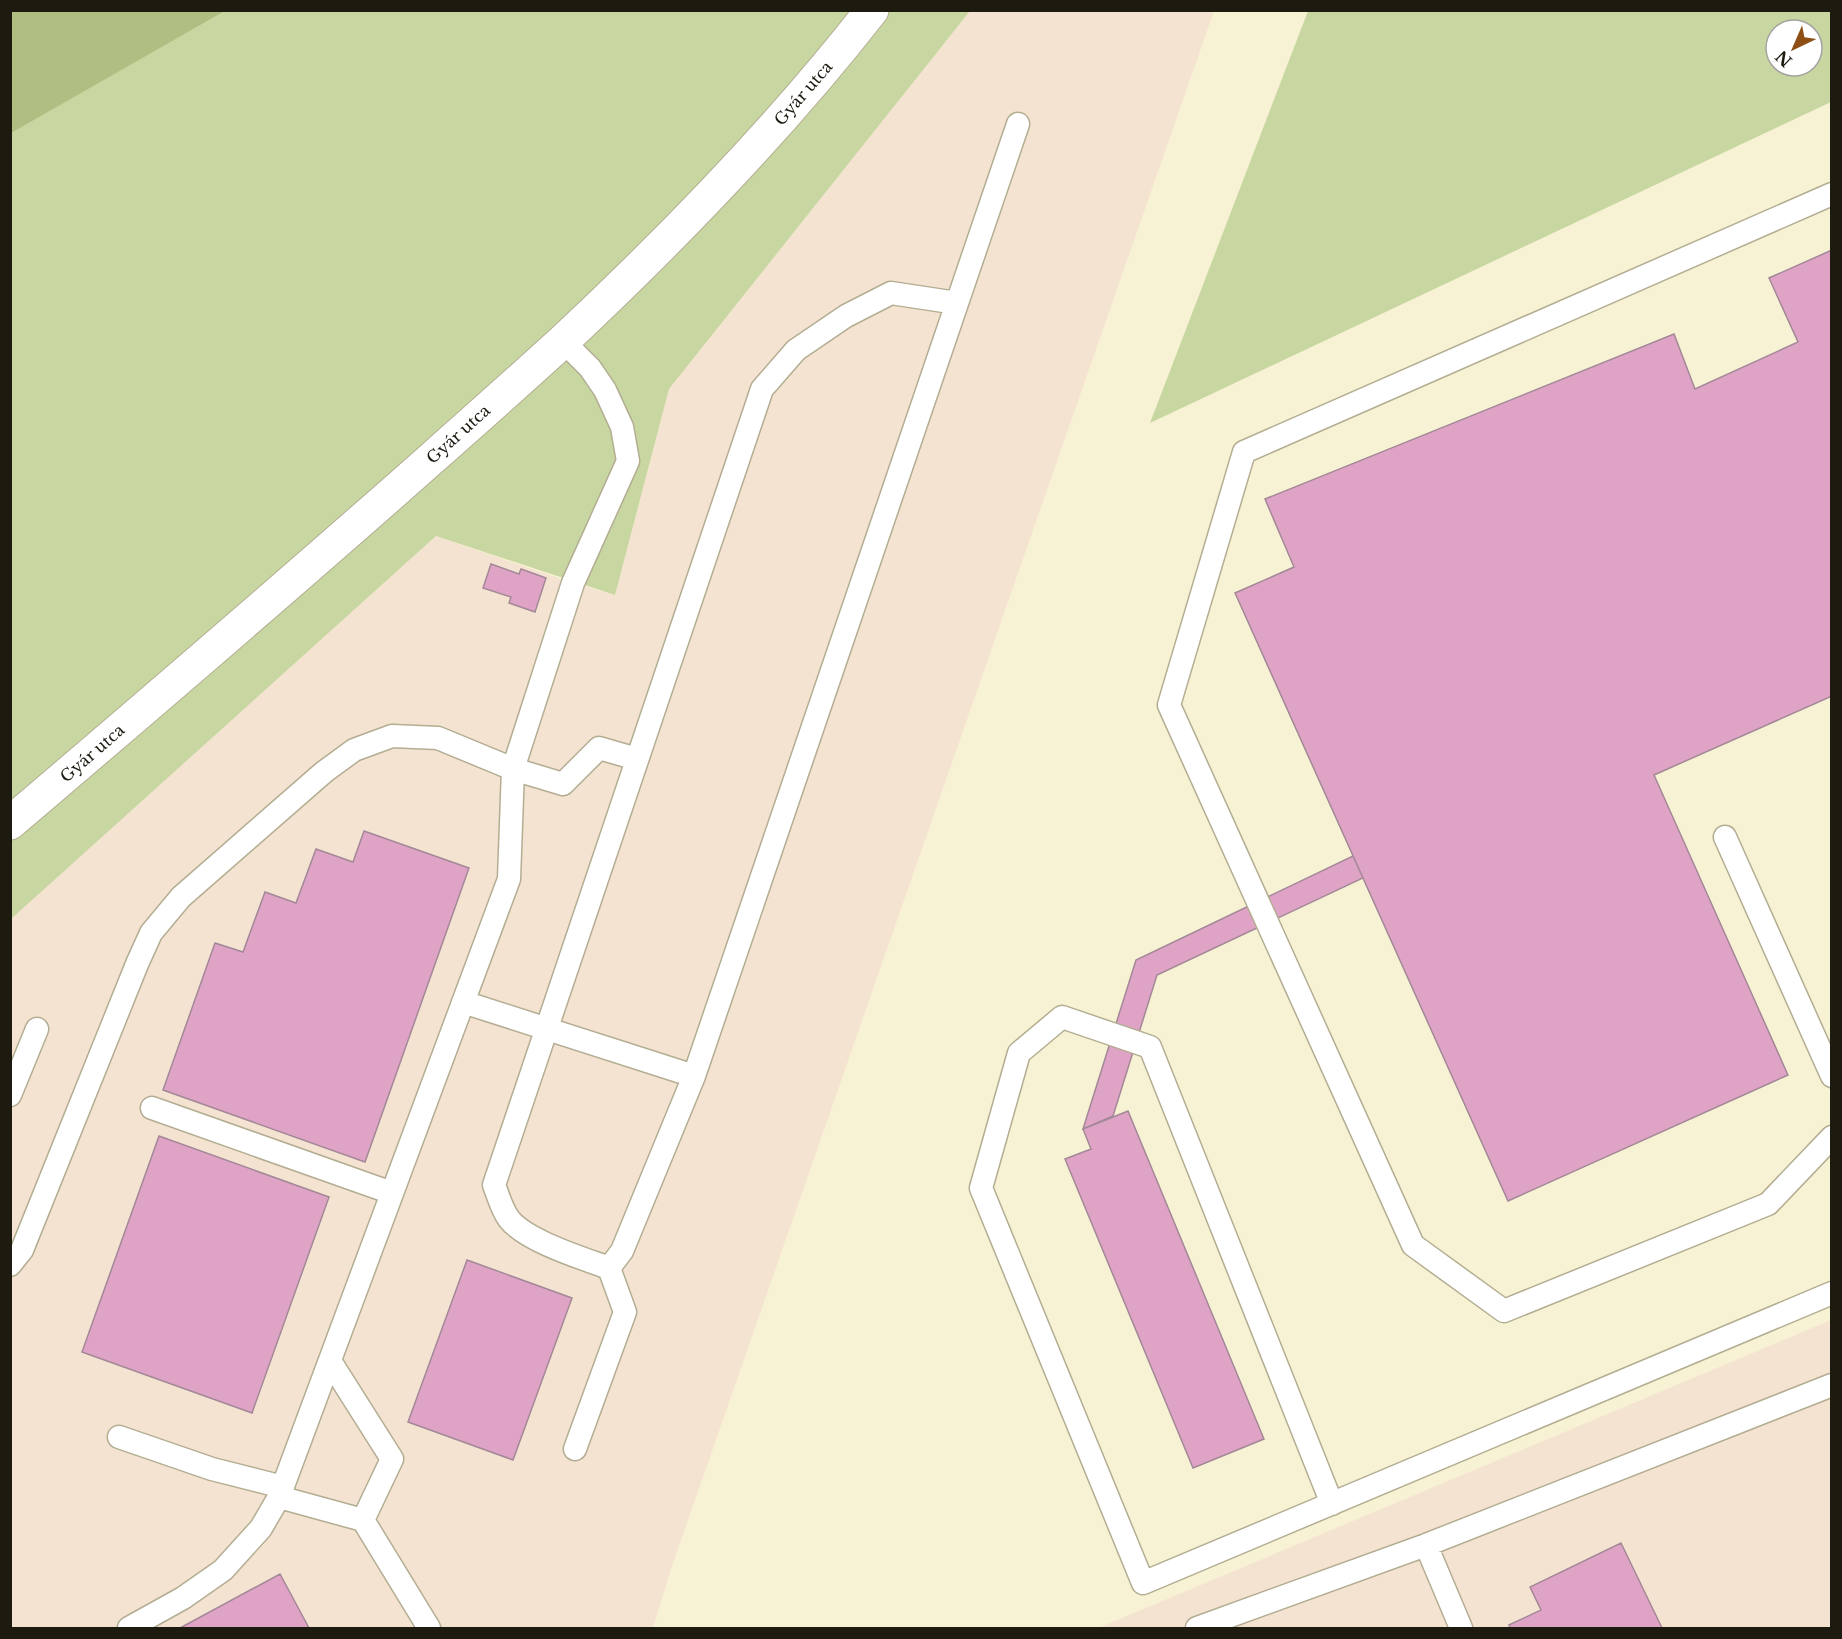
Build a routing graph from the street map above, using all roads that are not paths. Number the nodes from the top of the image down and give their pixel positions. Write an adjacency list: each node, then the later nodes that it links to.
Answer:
1 (872, 10): 5 (main road, Gyár utca)
2 (1018, 124): 4 (lane)
3 (1832, 194): 17 (lane)
4 (957, 303): 6 (lane); 13 (lane)
5 (563, 341): 7 (lane); 8 (main road, Gyár utca)
6 (637, 759): 7 (lane); 12 (lane)
7 (513, 769): 10 (lane); 19 (lane)
8 (10, 823)
9 (1725, 837): 14 (lane)
10 (463, 1002): 12 (lane); 18 (lane)
11 (37, 1029): 15 (lane)
12 (546, 1029): 13 (lane); 20 (lane)
13 (694, 1076): 20 (lane)
14 (1832, 1076)
15 (10, 1095)
16 (152, 1108): 18 (lane)
17 (1832, 1137)
18 (392, 1193): 22 (lane)
19 (10, 1265)
20 (609, 1268): 25 (lane)
21 (1832, 1293): 27 (lane)
22 (330, 1361): 26 (lane); 28 (lane)
23 (1832, 1385): 29 (lane)
24 (119, 1437): 26 (lane)
25 (575, 1449)
26 (281, 1492): 28 (lane); 30 (lane)
27 (1332, 1503): 27 (lane)
28 (363, 1520): 31 (lane)
29 (1426, 1545): 32 (lane); 33 (lane)
30 (129, 1629)
31 (429, 1629)
32 (1197, 1629)
33 (1461, 1629)

